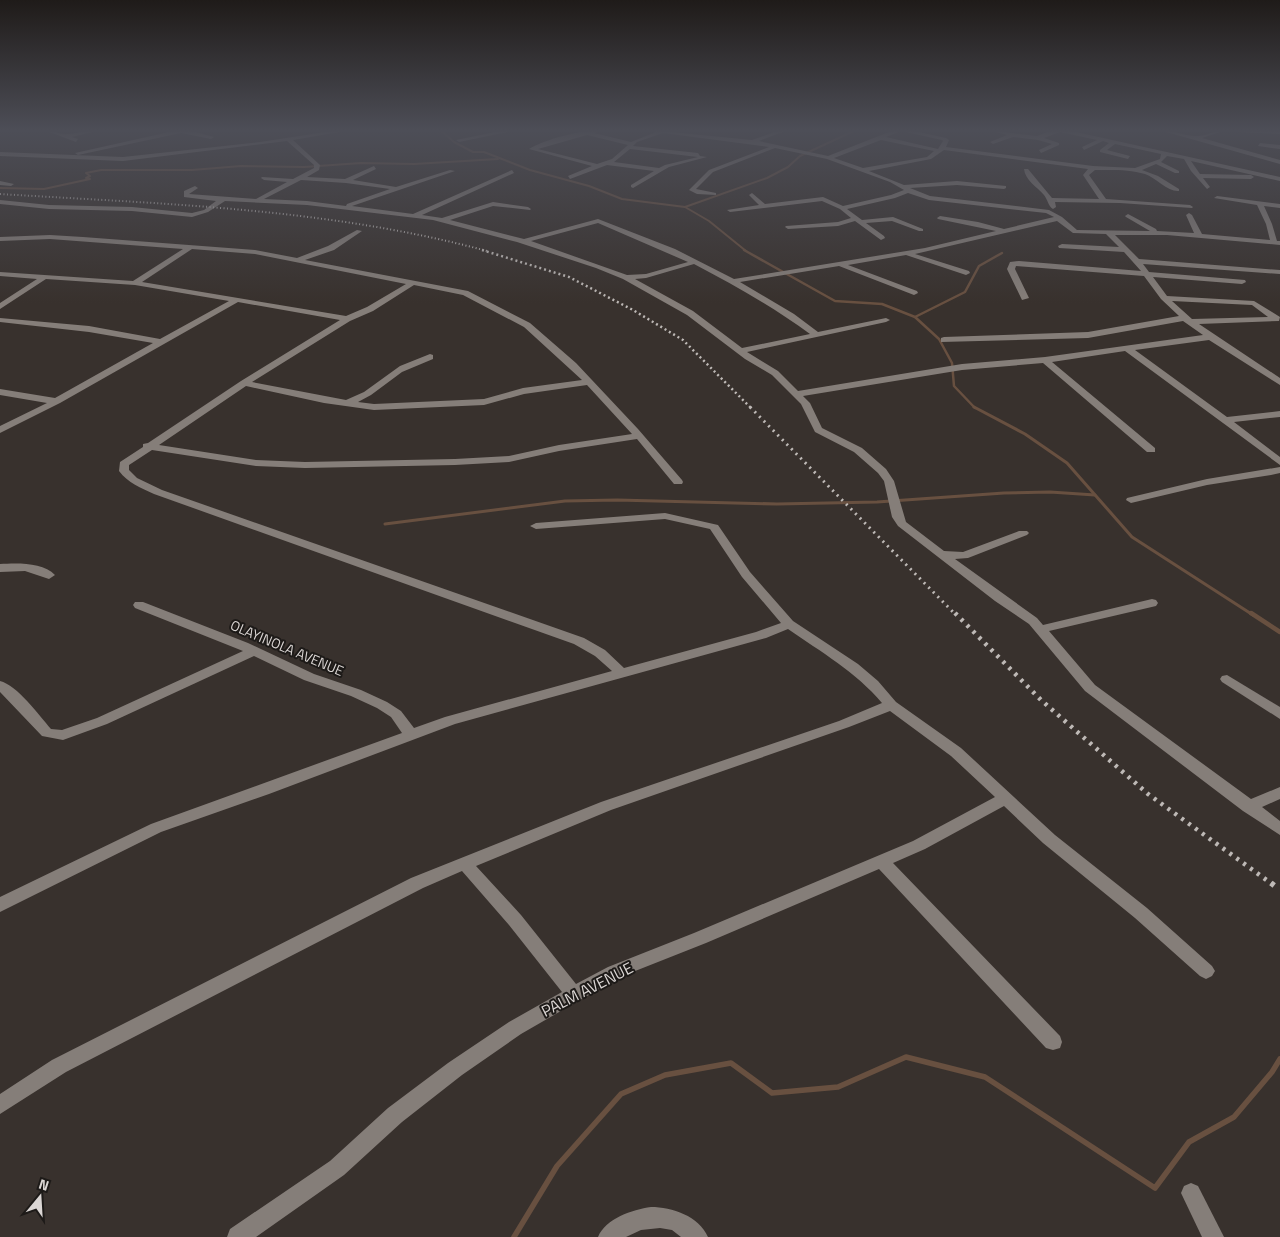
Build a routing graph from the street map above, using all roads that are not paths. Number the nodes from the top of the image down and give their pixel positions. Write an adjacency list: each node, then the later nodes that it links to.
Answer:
1 (195, 188): 18 (street)
2 (282, 188): 19 (street)
3 (388, 188): 12 (street)
4 (400, 188): 12 (street)
5 (477, 188): 31 (street)
6 (694, 188): 15 (street)
7 (904, 188): 13 (street)
8 (918, 188): 13 (street)
9 (1042, 188): 20 (street)
10 (1095, 188): 21 (street)
11 (1173, 188): 14 (street)
12 (396, 189): 24 (street)
13 (907, 189): 27 (street); 30 (street)
14 (1177, 190)
15 (714, 194)
16 (752, 195): 25 (street)
17 (1218, 198): 23 (street)
18 (224, 199): 19 (street); 22 (street)
19 (259, 200): 24 (street)
20 (1051, 200): 21 (street); 30 (street)
21 (1104, 201): 43 (street)
22 (0, 202)
23 (1260, 204): 26 (street); 47 (street)
24 (344, 206): 31 (street)
25 (764, 206): 27 (street); 29 (street)
26 (1280, 206)
27 (842, 208): 36 (street)
28 (528, 209): 35 (street)
29 (730, 210)
30 (1052, 212): 34 (street)
31 (415, 215): 35 (street)
32 (1128, 216): 38 (street)
33 (940, 218): 41 (street)
34 (1060, 218): 41 (street); 42 (street)
35 (444, 220): 46 (street)
36 (857, 221): 37 (street); 39 (street); 45 (street)
37 (788, 227)
38 (1142, 228): 42 (street); 43 (street)
39 (921, 230)
40 (359, 231): 52 (street)
41 (1005, 232): 51 (street)
42 (1108, 232): 50 (street)
43 (1199, 236): 47 (street)
44 (0, 238): 49 (street)
45 (881, 238)
46 (525, 241): 54 (street); 60 (street)
47 (1277, 243)
48 (1062, 246): 50 (street)
49 (191, 247): 52 (street); 65 (street)
50 (1125, 250): 53 (street)
51 (907, 254): 55 (street); 57 (street)
52 (298, 260): 63 (street)
53 (1136, 261): 56 (street); 59 (street)
54 (694, 262): 60 (street); 62 (street)
55 (842, 265): 62 (street); 66 (street)
56 (1280, 272)
57 (966, 273)
58 (0, 274): 61 (street)
59 (1148, 274): 64 (street); 67 (street); 68 (street)
60 (626, 277): 81 (street)
61 (43, 278): 65 (street); 70 (street)
62 (733, 281): 76 (street)
63 (414, 282): 71 (street); 87 (street)
64 (1242, 282)
65 (135, 283): 69 (street)
66 (914, 292)
67 (1024, 298)
68 (1166, 298): 72 (street); 75 (street)
69 (236, 300): 71 (street); 79 (street)
70 (0, 307)
71 (346, 319): 86 (street)
72 (1278, 319): 75 (street)
73 (0, 320): 79 (street)
74 (886, 320): 76 (street)
75 (1188, 320): 77 (street); 78 (street)
76 (816, 334): 81 (street)
77 (1211, 337): 80 (street); 85 (street)
78 (944, 340)
79 (161, 342): 91 (street)
80 (1126, 348): 83 (street); 94 (street)
81 (740, 351): 90 (street)
82 (430, 357): 92 (street)
83 (1044, 360): 90 (street); 98 (street)
84 (1280, 372): 85 (street)
85 (1266, 373): 88 (street)
86 (244, 382): 92 (street); 97 (street)
87 (588, 382): 92 (street); 96 (street)
88 (1280, 382)
89 (0, 392): 91 (street)
90 (797, 394): 105 (street)
91 (57, 401): 95 (street)
92 (344, 404)
93 (1280, 414): 94 (street)
94 (1225, 420): 99 (street)
95 (0, 430)
96 (639, 436): 97 (street); 101 (street)
97 (147, 446): 113 (street)
98 (1151, 450)
99 (1280, 462)
100 (1280, 470): 102 (street)
101 (678, 482)
102 (1131, 500)
103 (536, 526): 110 (street)
104 (1023, 533): 105 (street)
105 (943, 554): 111 (street)
106 (0, 568): 107 (street)
107 (49, 576)
108 (1152, 603): 111 (street)
109 (139, 604): 112 (street, OLAYINOLA AVENUE)
110 (789, 624): 113 (street); 116 (street)
111 (1042, 629): 121 (street)
112 (254, 651): 115 (street); 118 (street, OLAYINOLA AVENUE)
113 (620, 672): 118 (street)
114 (1227, 679): 117 (street)
115 (0, 685)
116 (891, 705): 120 (street); 124 (street)
117 (1280, 714)
118 (411, 735): 125 (street)
119 (1280, 793): 121 (street)
120 (1005, 799): 123 (street, PALM AVENUE); 126 (street)
121 (1248, 806): 122 (street)
122 (1280, 829)
123 (881, 861): 127 (street, PALM AVENUE); 128 (street)
124 (465, 864): 127 (street); 129 (street)
125 (0, 905)
126 (1206, 971)
127 (574, 994): 131 (street, PALM AVENUE)
128 (1053, 1042)
129 (0, 1105)
130 (1191, 1193): 134 (street)
131 (238, 1237)
132 (608, 1237): 133 (street)
133 (697, 1237)
134 (1213, 1237)

